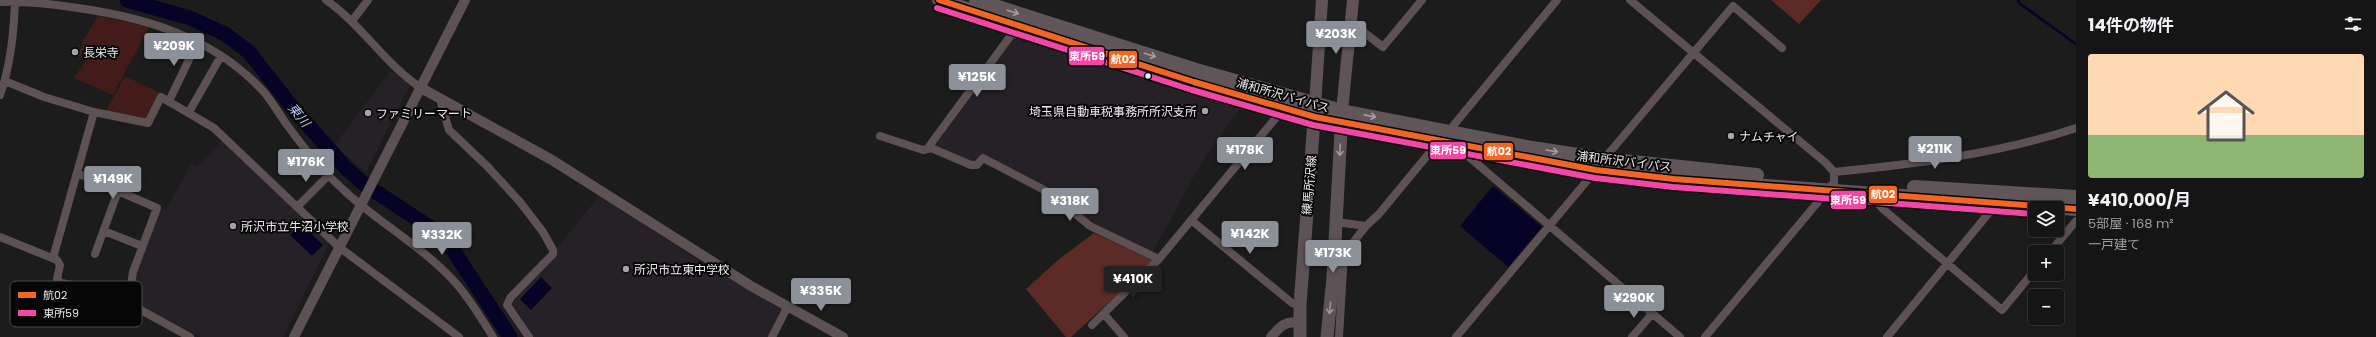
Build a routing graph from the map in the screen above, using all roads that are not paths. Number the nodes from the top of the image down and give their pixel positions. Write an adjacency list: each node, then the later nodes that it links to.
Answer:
1 (326, 0): 13 (street)
2 (368, 0): 13 (street)
3 (465, 0): 21 (street)
4 (939, 0): 15 (highway, 浦和所沢バイパス)
5 (976, 0): 26 (highway, 浦和所沢バイパス, one-way to 26)
6 (1322, 0): 26 (main road)
7 (1353, 0): 14 (main road)
8 (1422, 0): 14 (street)
9 (1557, 0): 32 (street)
10 (1630, 0): 18 (street)
11 (15, 1): 12 (street); 16 (street); 20 (street)
12 (0, 2)
13 (352, 21): 21 (street)
14 (1352, 23): 29 (main road)
15 (1017, 27): 25 (highway, 浦和所沢バイパス); 33 (street)
16 (198, 42): 19 (street); 24 (street)
17 (1782, 48): 18 (street)
18 (1693, 53): 34 (street); 37 (street)
19 (221, 56): 28 (street); 36 (street)
20 (5, 81): 22 (street); 27 (street)
21 (421, 88): 23 (street); 41 (street)
22 (0, 95)
23 (440, 99): 63 (street); 73 (street)
24 (169, 101): 27 (street); 28 (street)
25 (1284, 108): 26 (highway, 浦和所沢バイパス); 45 (street)
26 (1315, 111): 29 (highway, 浦和所沢バイパス); 62 (main road, 練馬所沢線)
27 (94, 112): 35 (street)
28 (189, 112): 43 (street)
29 (1342, 117): 32 (highway, 浦和所沢バイパス); 47 (main road, one-way to 47)
30 (2076, 128): 37 (street)
31 (880, 136): 33 (street)
32 (1447, 138): 34 (highway, 浦和所沢バイパス); 48 (street); 49 (street)
33 (927, 149): 57 (street)
34 (1600, 165): 37 (highway, 浦和所沢バイパス); 49 (street)
35 (77, 174): 38 (street); 56 (street)
36 (328, 175): 41 (street); 43 (street)
37 (1832, 181): 39 (highway, 浦和所沢バイパス); 40 (highway, 浦和所沢バイパス); 84 (street)
38 (118, 191): 50 (street); 53 (street)
39 (1868, 193): 42 (highway, 浦和所沢バイパス); 58 (street)
40 (2076, 197)
41 (362, 202): 54 (street); 69 (street)
42 (1997, 203): 44 (highway, 浦和所沢バイパス); 58 (street)
43 (298, 206): 54 (street)
44 (2076, 209)
45 (1192, 220): 57 (street); 62 (street)
46 (2076, 221): 52 (street)
47 (1336, 222): 48 (street); 79 (main road, one-way to 79)
48 (1366, 226): 80 (street)
49 (1548, 227): 66 (street); 81 (street)
50 (104, 231): 53 (street); 55 (street)
51 (0, 237): 56 (street)
52 (2056, 245)
53 (142, 246): 61 (street)
54 (339, 247): 71 (street); 72 (street)
55 (96, 254)
56 (53, 258): 60 (street)
57 (1159, 259): 65 (street)
58 (1948, 264): 59 (street); 85 (street)
59 (2028, 278)
60 (59, 281)
61 (130, 281)
62 (1300, 304): 67 (main road, 練馬所沢線)
63 (788, 306): 74 (street); 75 (street)
64 (142, 312): 70 (street)
65 (1104, 314): 68 (street); 76 (street)
66 (1652, 314): 82 (street); 83 (street)
67 (1300, 322): 77 (street); 78 (main road, 練馬所沢線)
68 (1092, 325)
69 (488, 335)
70 (190, 337)
71 (294, 337)
72 (460, 337)
73 (529, 337)
74 (772, 337)
75 (843, 337)
76 (1124, 337)
77 (1271, 337)
78 (1300, 337)
79 (1328, 337)
80 (1339, 337)
81 (1456, 337)
82 (1632, 337)
83 (1680, 337)
84 (1705, 337)
85 (1887, 337)

